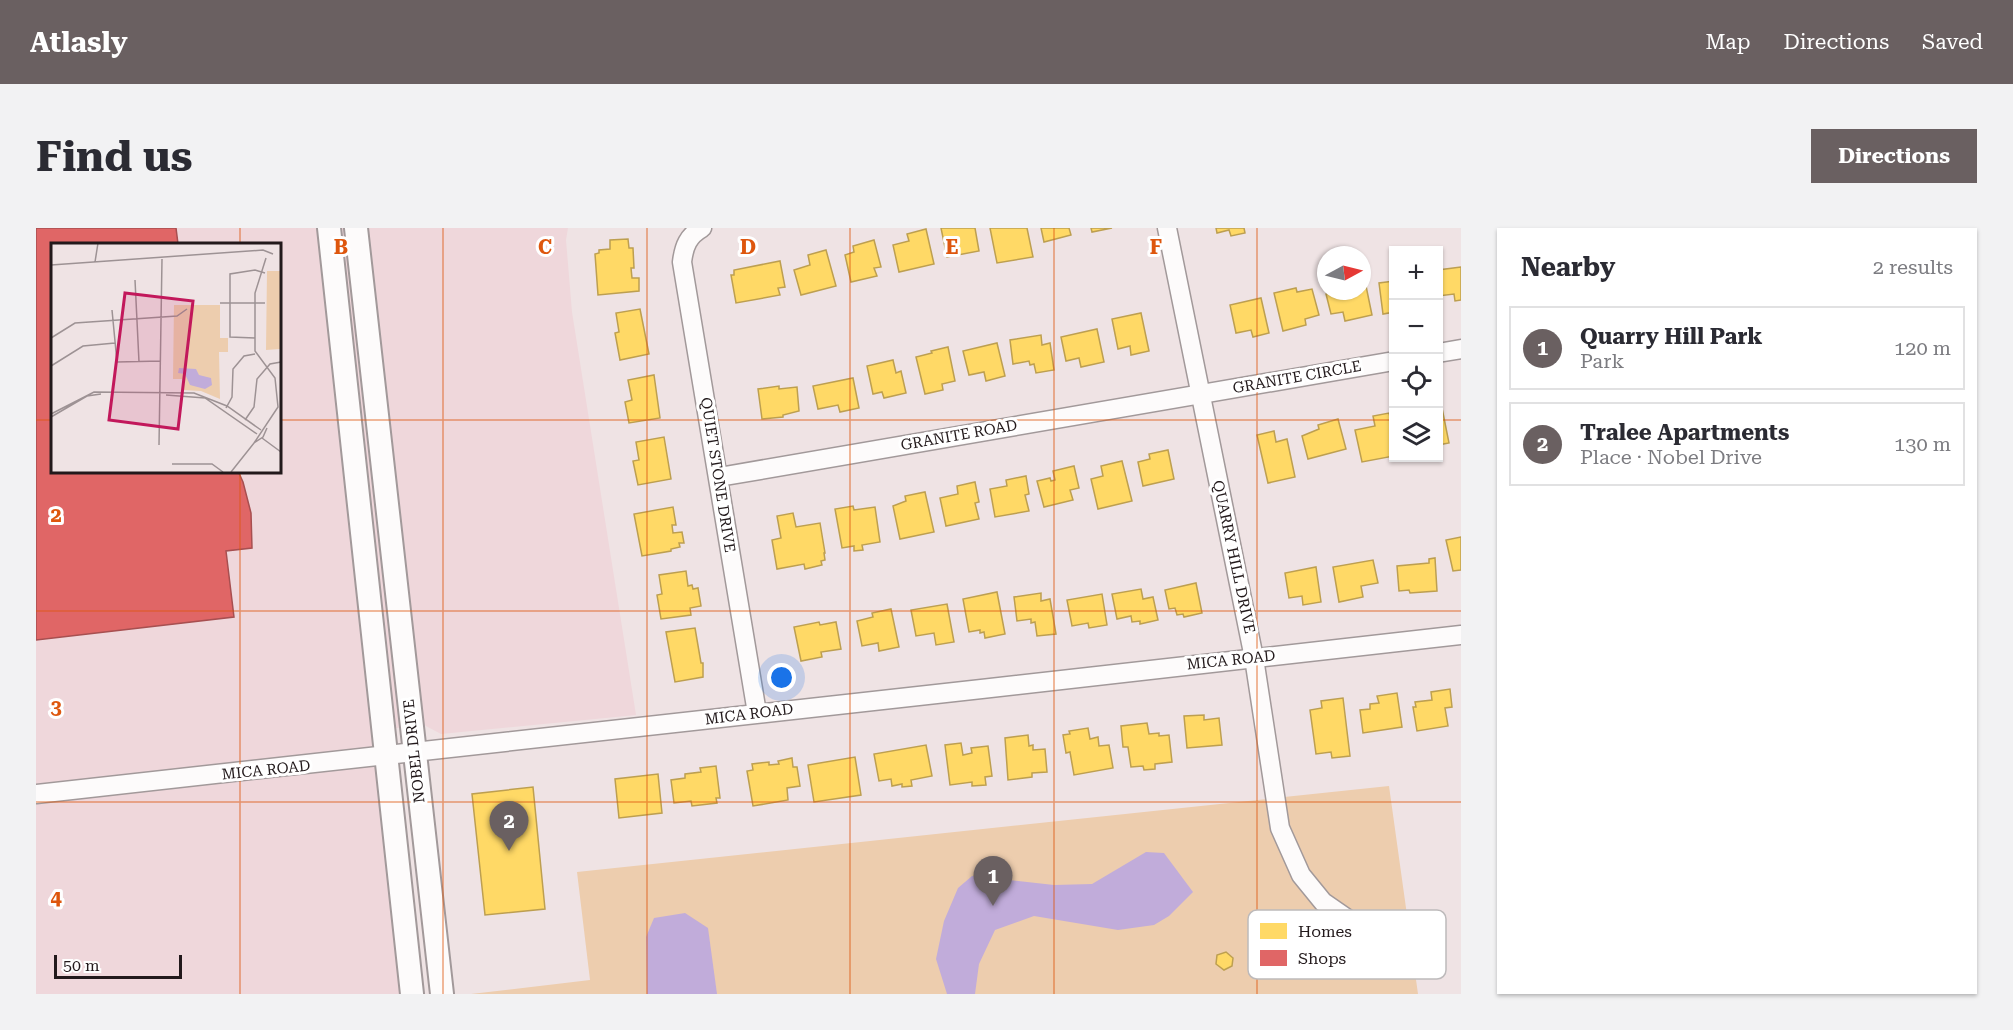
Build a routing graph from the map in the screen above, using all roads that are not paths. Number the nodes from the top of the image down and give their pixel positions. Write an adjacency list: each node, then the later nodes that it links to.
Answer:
1 (329, 228): 11 (street, NOBEL DRIVE)
2 (356, 228): 10 (street, NOBEL DRIVE)
3 (1167, 228): 8 (street, QUARRY HILL DRIVE)
4 (696, 232): 9 (street, QUIET STONE DRIVE)
5 (1461, 350): 6 (street)
6 (1443, 352)
7 (1389, 362): 8 (street, GRANITE CIRCLE)
8 (1200, 393): 9 (street, GRANITE ROAD); 13 (street, QUARRY HILL DRIVE)
9 (719, 477): 14 (street, QUIET STONE DRIVE)
10 (387, 508): 11 (street); 15 (street, NOBEL DRIVE)
11 (360, 511): 16 (street, NOBEL DRIVE)
12 (1461, 634): 13 (street, MICA ROAD)
13 (1254, 658): 14 (street, MICA ROAD); 18 (street, QUARRY HILL DRIVE)
14 (757, 714): 15 (street, MICA ROAD)
15 (415, 753): 16 (street, MICA ROAD); 20 (street, NOBEL DRIVE)
16 (386, 756): 17 (street, MICA ROAD); 19 (street, NOBEL DRIVE)
17 (36, 794)
18 (1335, 910)
19 (412, 994)
20 (442, 994)

